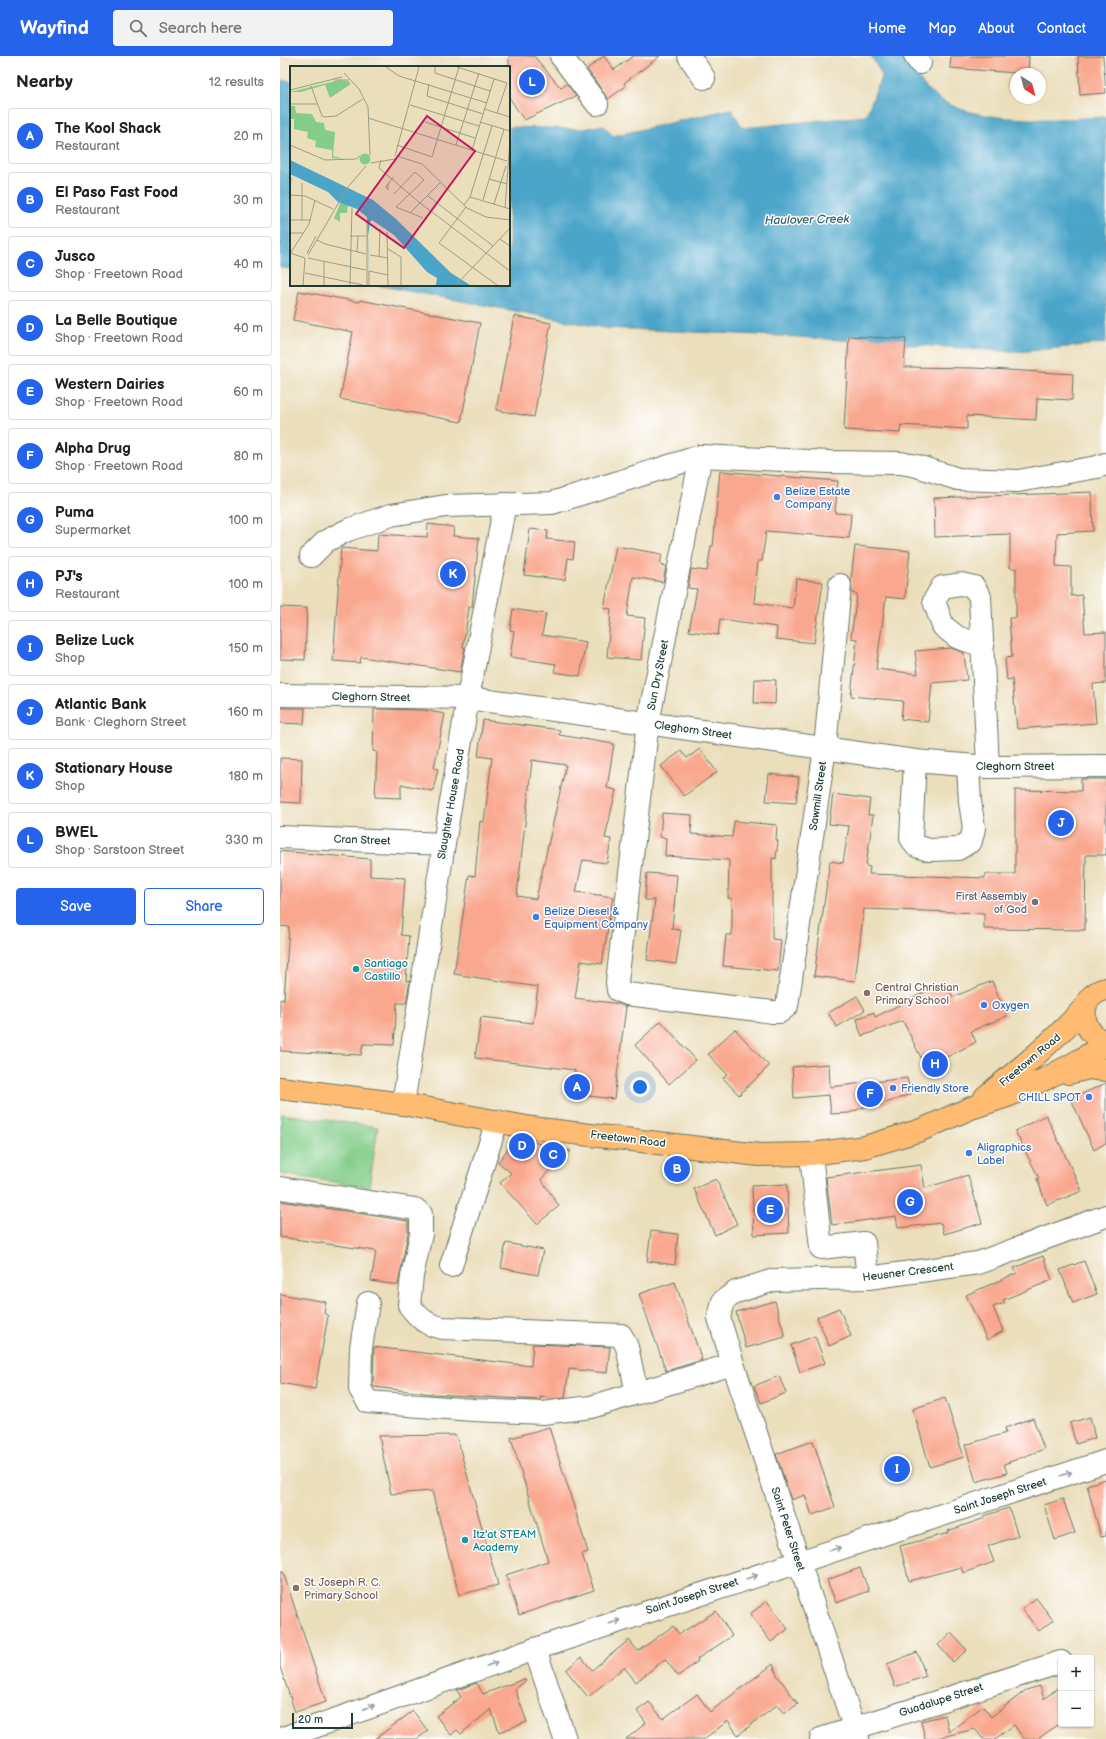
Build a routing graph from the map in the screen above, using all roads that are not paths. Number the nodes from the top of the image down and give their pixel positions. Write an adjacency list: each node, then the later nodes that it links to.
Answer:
1 (561, 56): 4 (street)
2 (689, 56): 3 (street)
3 (704, 78)
4 (597, 104)
5 (701, 456): 6 (street); 7 (street); 13 (street, Sun Dry Street)
6 (1106, 464)
7 (506, 504): 8 (street); 12 (street, Slaughter House Road)
8 (311, 556)
9 (840, 585): 14 (street, Sawmill Street)
10 (983, 646): 16 (street)
11 (280, 695): 12 (street, Cleghorn Street)
12 (468, 698): 13 (street, Cleghorn Street); 19 (street, Slaughter House Road)
13 (648, 723): 14 (street, Cleghorn Street); 21 (street, Sun Dry Street)
14 (825, 748): 15 (street, Cleghorn Street); 21 (street, Sawmill Street)
15 (915, 761): 16 (street, Cleghorn Street); 16 (street)
16 (978, 766): 17 (street, Cleghorn Street)
17 (1106, 766)
18 (280, 837): 19 (street, Cran Street)
19 (444, 844): 27 (street, Slaughter House Road)
20 (1106, 989): 22 (main road, Freetown Road)
21 (787, 1006)
22 (1084, 1008): 23 (main road); 28 (main road, Freetown Road)
23 (1106, 1043): 25 (main road, Freetown Road)
24 (1106, 1070): 25 (main road)
25 (1045, 1078): 28 (main road, Freetown Road)
26 (280, 1088): 27 (main road, Freetown Road)
27 (403, 1104): 29 (main road, Freetown Road)
28 (971, 1108): 30 (main road, Freetown Road)
29 (497, 1121): 30 (main road, Freetown Road); 33 (street)
30 (811, 1154): 34 (street)
31 (280, 1188): 38 (street)
32 (1106, 1216): 34 (street, Heusner Crescent)
33 (451, 1266)
34 (868, 1278): 36 (street, Heusner Crescent)
35 (368, 1303): 38 (street)
36 (720, 1318): 37 (street, Saint Peter Street)
37 (733, 1364): 38 (street); 40 (street, Saint Peter Street)
38 (637, 1393)
39 (1106, 1461): 40 (street, Saint Joseph Street, one-way to 39)
40 (798, 1561): 41 (street, Saint Joseph Street, one-way to 40); 44 (street, Saint Peter Street)
41 (535, 1648): 43 (street, Saint Joseph Street, one-way to 41); 46 (street)
42 (1058, 1663): 44 (street, Guadalupe Street)
43 (326, 1731): 45 (street, Saint Joseph Street)
44 (856, 1734): 47 (street, Guadalupe Street)
45 (280, 1739)
46 (565, 1739)
47 (821, 1739)

